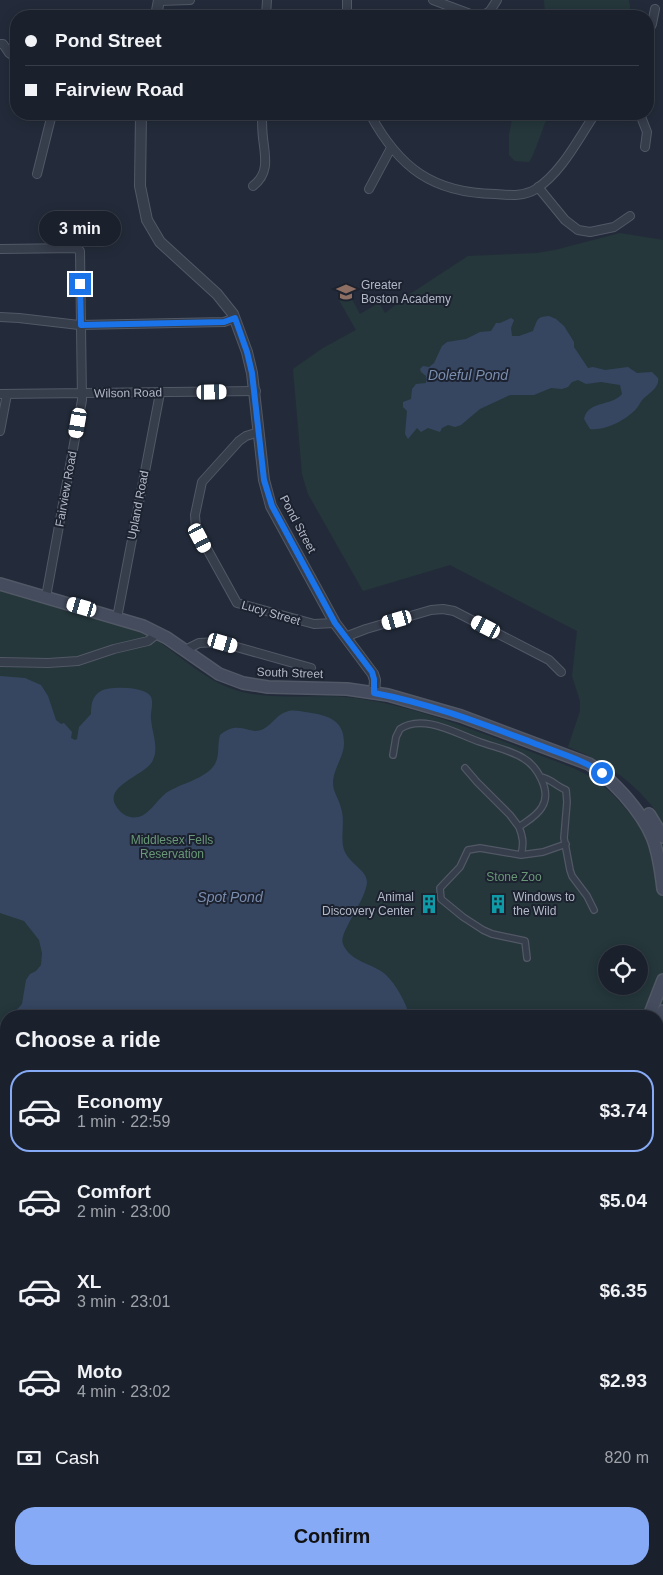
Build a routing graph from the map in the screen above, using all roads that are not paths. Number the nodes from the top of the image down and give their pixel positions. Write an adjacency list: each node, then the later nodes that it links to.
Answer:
1 (190, 0): 3 (street)
2 (433, 0): 5 (street)
3 (159, 1)
4 (655, 9): 6 (street)
5 (461, 10)
6 (654, 14)
7 (0, 44): 8 (street)
8 (10, 54)
9 (50, 120): 17 (street)
10 (141, 120): 24 (street, Pond Street)
11 (262, 120): 18 (street)
12 (374, 120): 16 (street)
13 (591, 120): 19 (street)
14 (642, 120): 15 (street)
15 (645, 147)
16 (391, 148): 19 (street); 20 (street)
17 (37, 174)
18 (253, 186)
19 (538, 187): 21 (street)
20 (369, 188)
21 (630, 216)
22 (0, 249): 25 (street, Fairview Road)
23 (0, 317): 25 (street)
24 (235, 318): 25 (street); 26 (street, Pond Street)
25 (81, 325): 29 (street, Fairview Road)
26 (256, 392): 27 (street, Wilson Road); 31 (street, Pond Street)
27 (160, 393): 29 (street, Wilson Road); 34 (street, Upland Road)
28 (4, 394): 29 (street, Wilson Road); 30 (street)
29 (82, 394): 33 (street, Fairview Road)
30 (0, 431)
31 (259, 432): 35 (street, Pond Street); 35 (street, Lucy Street)
32 (0, 584): 33 (main road, South Street)
33 (46, 597): 34 (main road, South Street)
34 (117, 618): 36 (main road, South Street)
35 (335, 623): 37 (street, Pond Street)
36 (158, 633): 38 (main road, South Street); 39 (street)
37 (345, 637): 41 (street); 42 (street, Pond Street)
38 (185, 650): 40 (street, South Street); 42 (main road, South Street)
39 (0, 662)
40 (311, 668)
41 (561, 672)
42 (374, 693): 45 (main road)
43 (393, 755): 46 (street)
44 (465, 768): 47 (street)
45 (602, 773): 48 (main road); 51 (main road)
46 (541, 777): 47 (street); 49 (street)
47 (519, 827): 50 (street)
48 (663, 837)
49 (566, 844): 50 (street); 52 (street)
50 (521, 855): 53 (street)
51 (663, 889)
52 (594, 910)
53 (526, 958)
54 (663, 980): 55 (main road)
55 (651, 1010)

